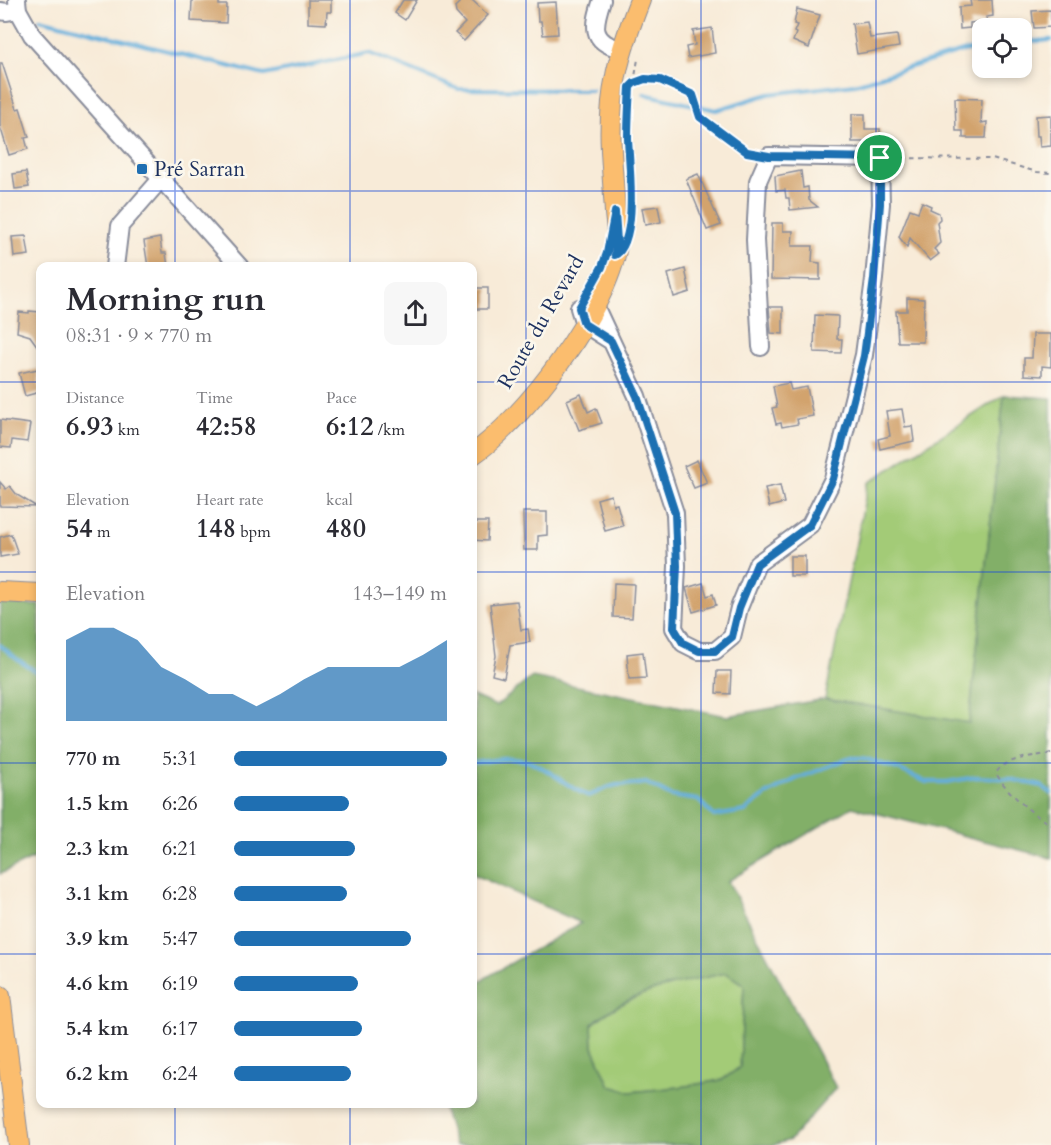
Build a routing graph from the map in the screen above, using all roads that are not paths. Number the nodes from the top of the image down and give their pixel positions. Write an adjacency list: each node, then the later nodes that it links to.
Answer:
1 (602, 0): 5 (street)
2 (640, 0): 5 (main road, Route du Revard)
3 (17, 5): 4 (street); 6 (street)
4 (0, 11)
5 (621, 49): 9 (main road, Route du Revard)
6 (161, 179): 7 (street); 8 (street)
7 (116, 262)
8 (236, 262)
9 (586, 313): 10 (street); 11 (main road, Route du Revard)
10 (760, 347)
11 (477, 451)
12 (0, 592): 13 (main road)
13 (36, 594)
14 (0, 996): 15 (main road)
15 (20, 1145)

